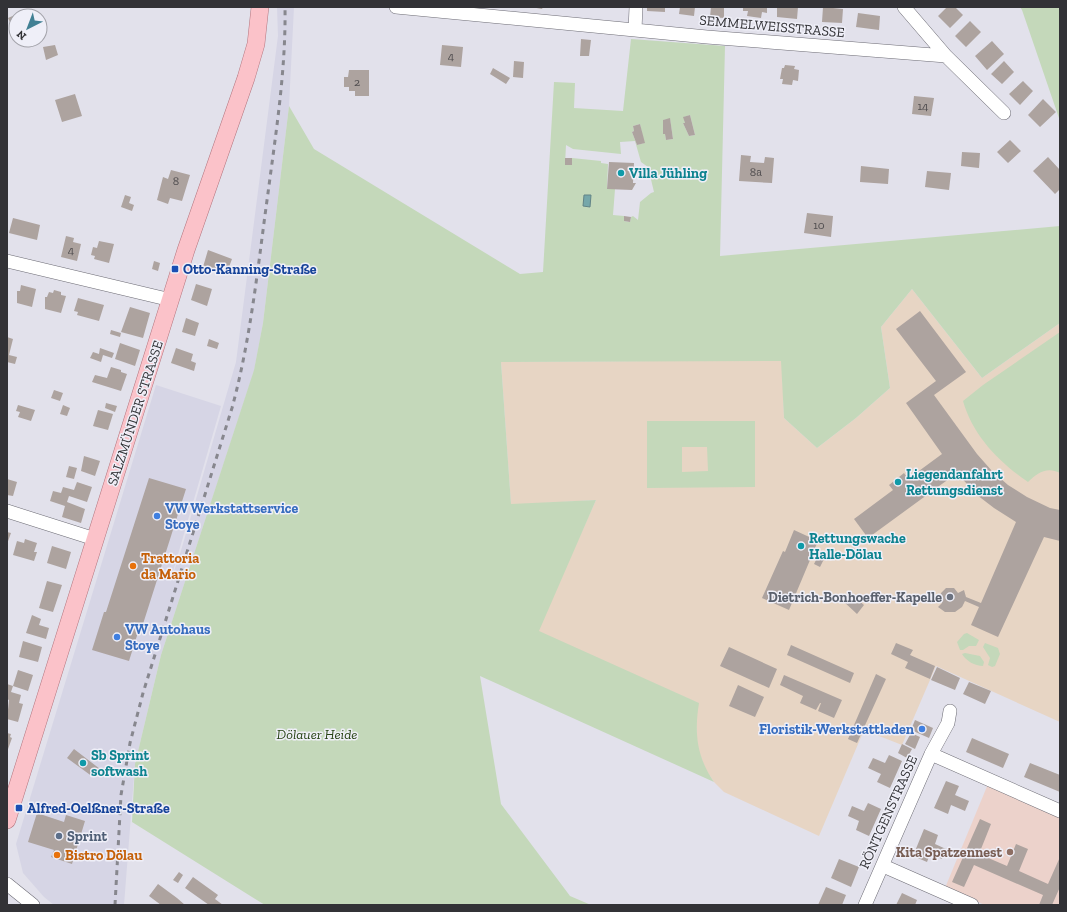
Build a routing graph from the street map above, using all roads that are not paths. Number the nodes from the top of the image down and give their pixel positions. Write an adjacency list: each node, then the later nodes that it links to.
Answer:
1 (260, 7): 9 (main road, SALZMÜNDER STRASSE)
2 (396, 7): 5 (street, SEMMELWEISSTRASSE)
3 (636, 7): 5 (street)
4 (904, 7): 6 (street)
5 (634, 30): 6 (street, SEMMELWEISSTRASSE)
6 (946, 56): 7 (street)
7 (1004, 113)
8 (7, 261): 9 (street)
9 (171, 300): 11 (main road, SALZMÜNDER STRASSE)
10 (7, 511): 11 (street)
11 (95, 539): 15 (main road, SALZMÜNDER STRASSE)
12 (950, 711): 13 (street, RÖNTGENSTRASSE)
13 (931, 754): 14 (street); 16 (street, RÖNTGENSTRASSE)
14 (1060, 811)
15 (7, 820)
16 (883, 864): 19 (street, RÖNTGENSTRASSE); 20 (street)
17 (7, 884): 18 (street)
18 (32, 905)
19 (865, 905)
20 (972, 905)

